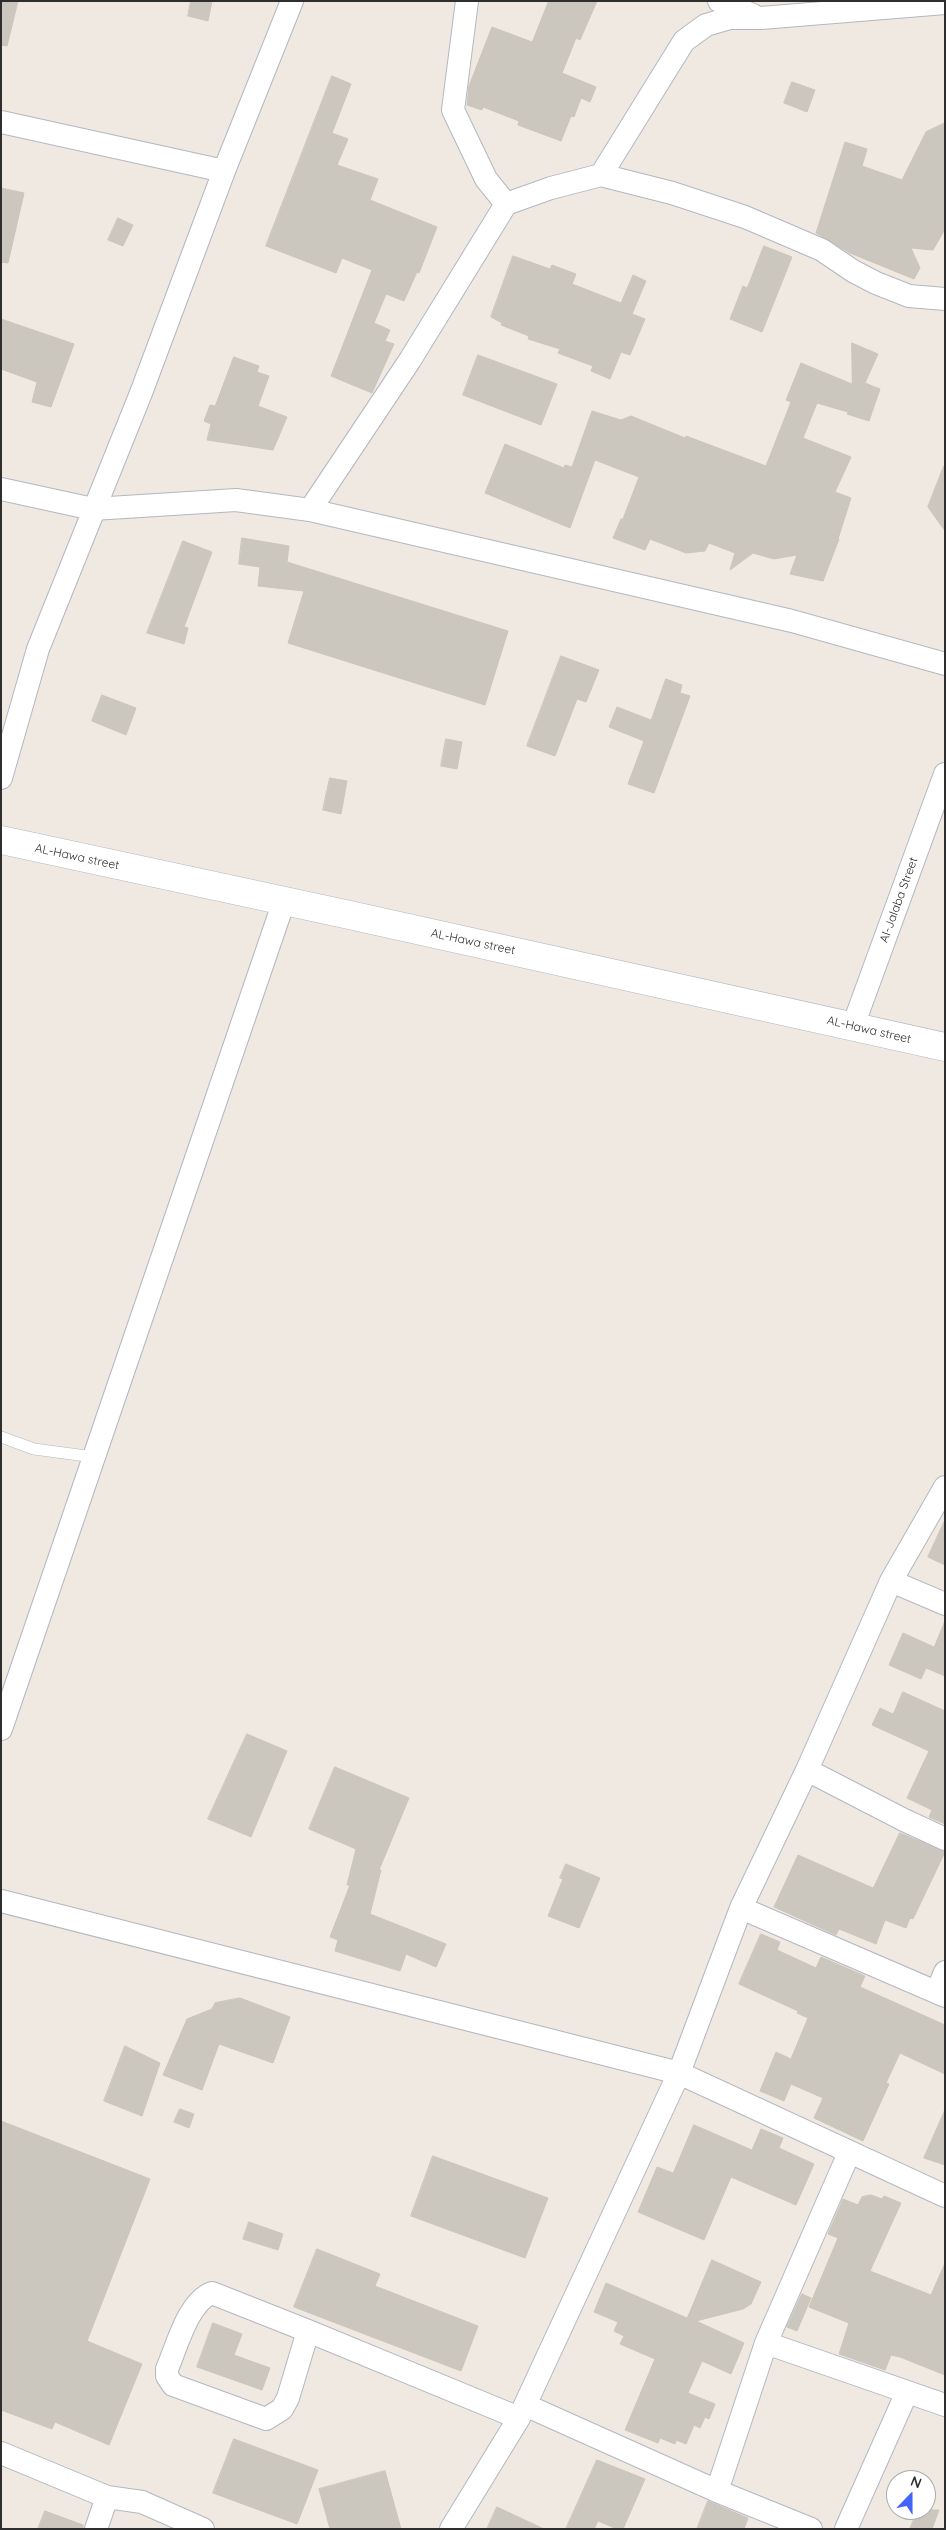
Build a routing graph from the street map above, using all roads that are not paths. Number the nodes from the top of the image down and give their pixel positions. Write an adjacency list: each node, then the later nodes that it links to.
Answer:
1 (292, 1): 7 (street)
2 (467, 1): 9 (street)
3 (719, 1): 5 (street)
4 (945, 3): 5 (street)
5 (761, 18): 8 (street)
6 (1, 122): 7 (street)
7 (224, 171): 12 (street)
8 (601, 176): 9 (street); 10 (street)
9 (506, 204): 13 (street)
10 (945, 299)
11 (1, 489): 12 (street)
12 (93, 509): 13 (street); 16 (street)
13 (310, 510): 14 (street)
14 (945, 664)
15 (945, 774): 19 (street, Al-Jalaba Street)
16 (1, 778)
17 (1, 840): 18 (street, AL-Hawa street)
18 (284, 900): 19 (street, AL-Hawa street); 22 (street)
19 (853, 1026): 20 (street, AL-Hawa street)
20 (945, 1047)
21 (1, 1437): 22 (lane)
22 (94, 1457): 26 (street)
23 (945, 1486): 24 (street)
24 (891, 1580): 25 (street); 27 (street)
25 (945, 1604)
26 (1, 1729)
27 (807, 1770): 28 (street); 30 (street)
28 (945, 1838)
29 (1, 1901): 32 (street)
30 (741, 1908): 31 (street); 32 (street)
31 (942, 1986)
32 (679, 2073): 33 (street); 39 (street)
33 (849, 2153): 34 (street); 36 (street)
34 (945, 2196)
35 (308, 2331): 35 (street); 39 (street)
36 (766, 2343): 37 (street); 41 (street)
37 (907, 2392): 38 (street); 47 (street)
38 (945, 2406)
39 (522, 2411): 41 (street); 45 (street)
40 (1, 2453): 42 (street)
41 (717, 2490): 46 (street)
42 (107, 2497): 43 (street); 44 (street)
43 (96, 2529)
44 (203, 2529)
45 (451, 2529)
46 (811, 2529)
47 (846, 2529)

